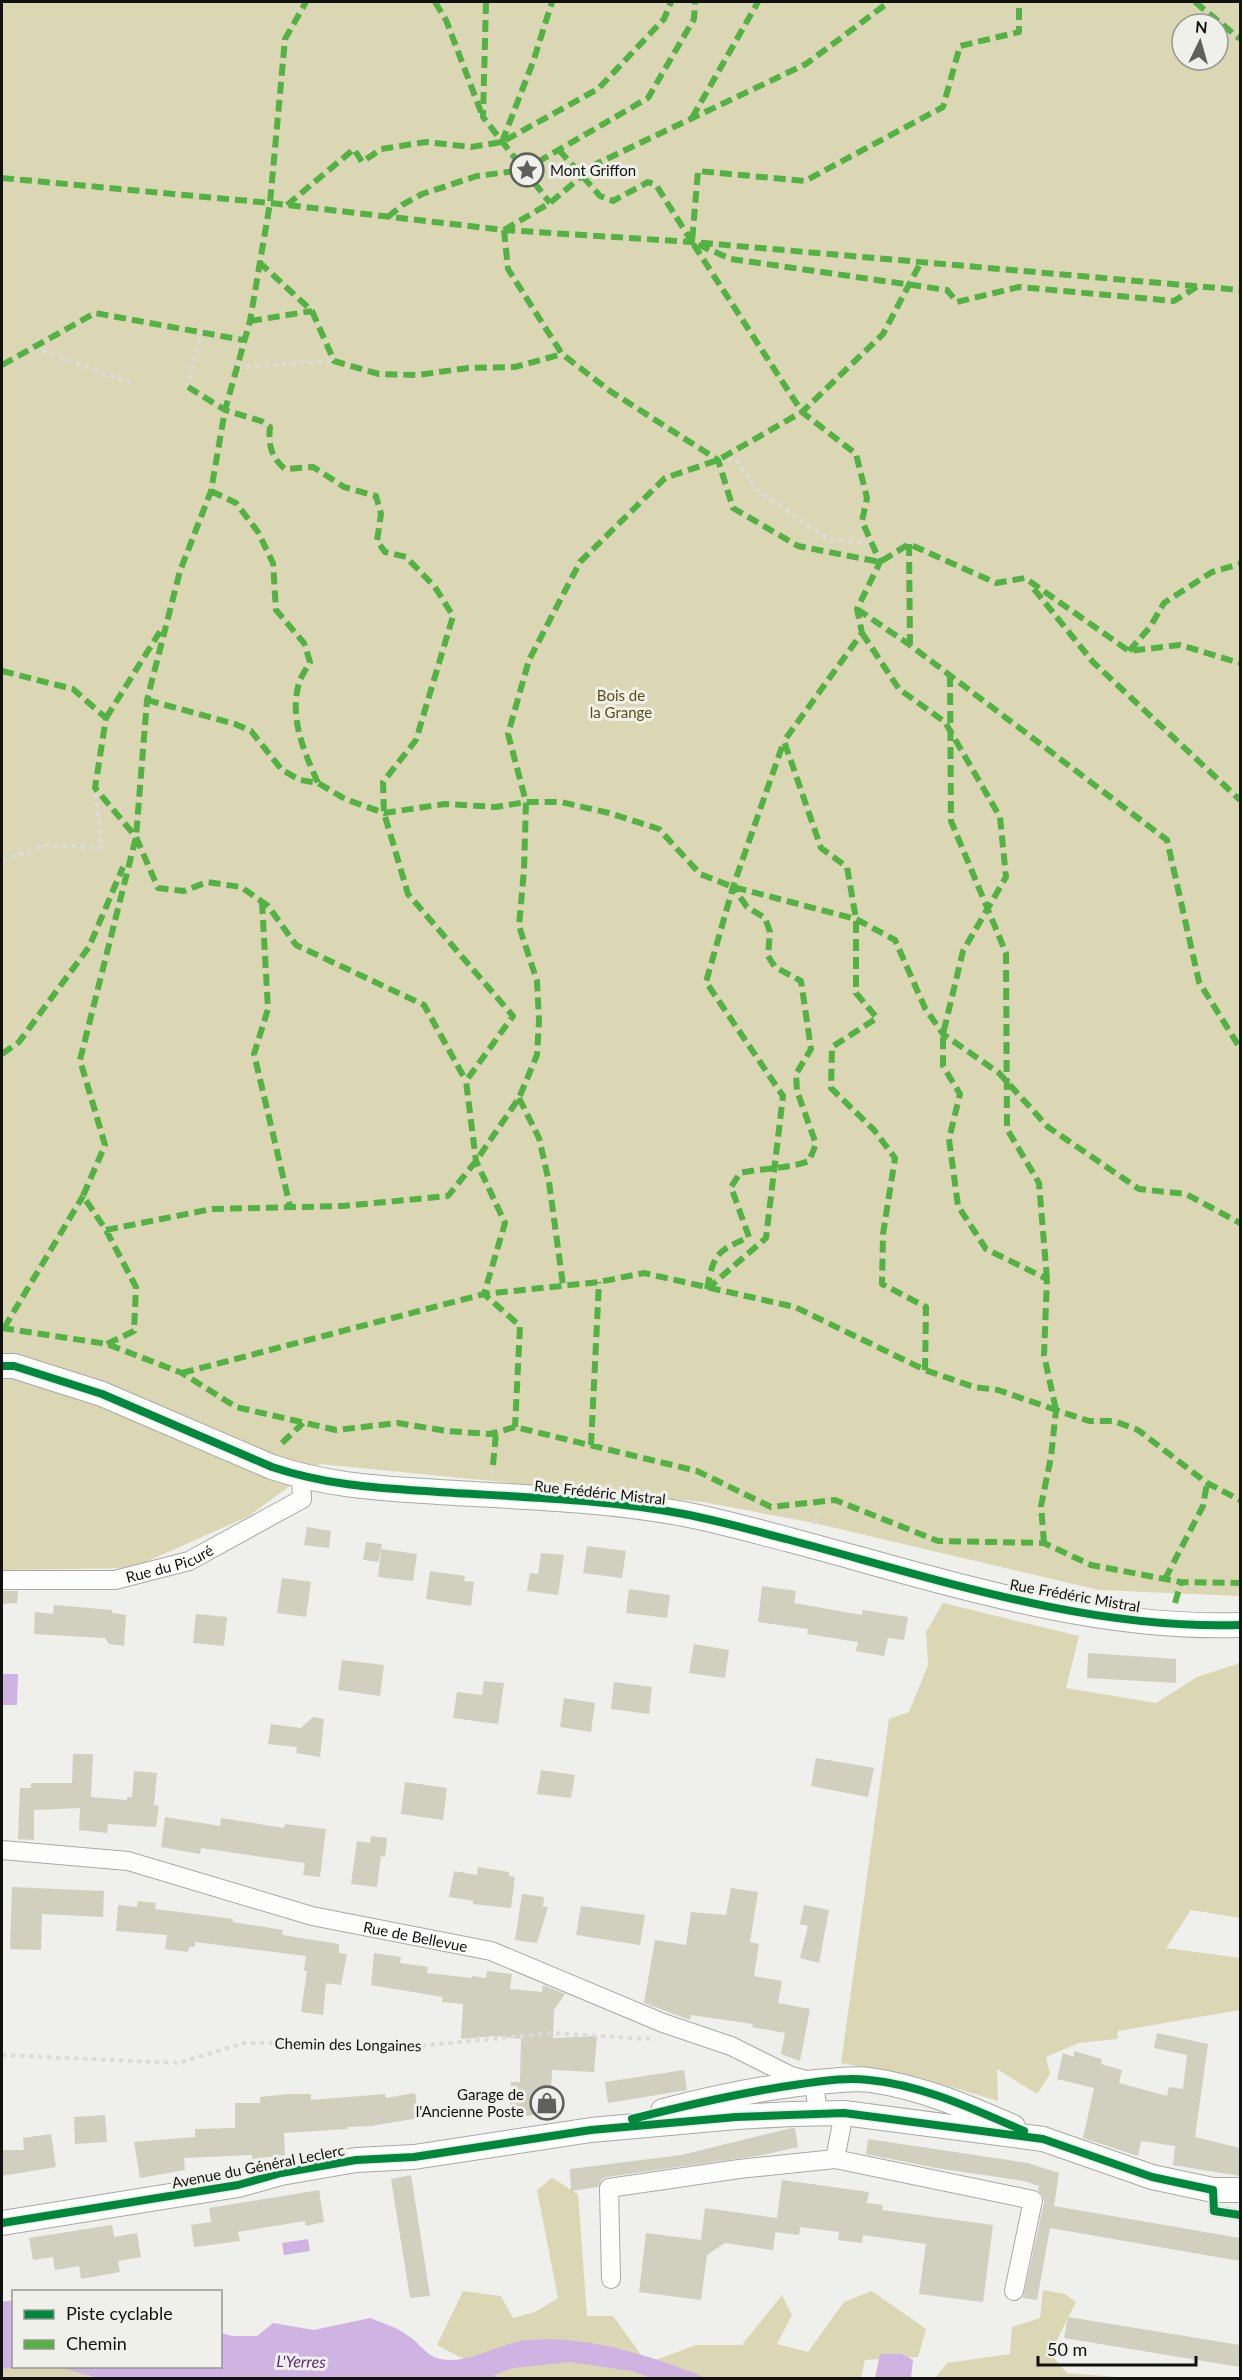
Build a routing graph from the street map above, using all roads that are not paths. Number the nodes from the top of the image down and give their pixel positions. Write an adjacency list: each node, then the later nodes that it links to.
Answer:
1 (2, 1366): 2 (street, Rue Frédéric Mistral)
2 (301, 1477): 3 (street, Rue du Picuré); 4 (street, Rue Frédéric Mistral)
3 (2, 1580)
4 (1240, 1625)
5 (2, 1850): 7 (street, Rue de Bellevue)
6 (847, 2080): 7 (street, Avenue du Général Leclerc); 9 (street); 11 (street, Avenue du Général Leclerc)
7 (814, 2082): 8 (street); 10 (street, Avenue du Général Leclerc)
8 (818, 2114): 9 (street, Avenue du Général Leclerc); 10 (street, Avenue du Général Leclerc)
9 (844, 2114): 11 (street, Avenue du Général Leclerc); 12 (street)
10 (591, 2130): 16 (street, Avenue du Général Leclerc)
11 (1043, 2139): 13 (street)
12 (835, 2159): 17 (street); 18 (street)
13 (1213, 2190): 14 (street); 15 (lane)
14 (1240, 2190)
15 (1240, 2215)
16 (2, 2223)
17 (611, 2279)
18 (1014, 2291)

